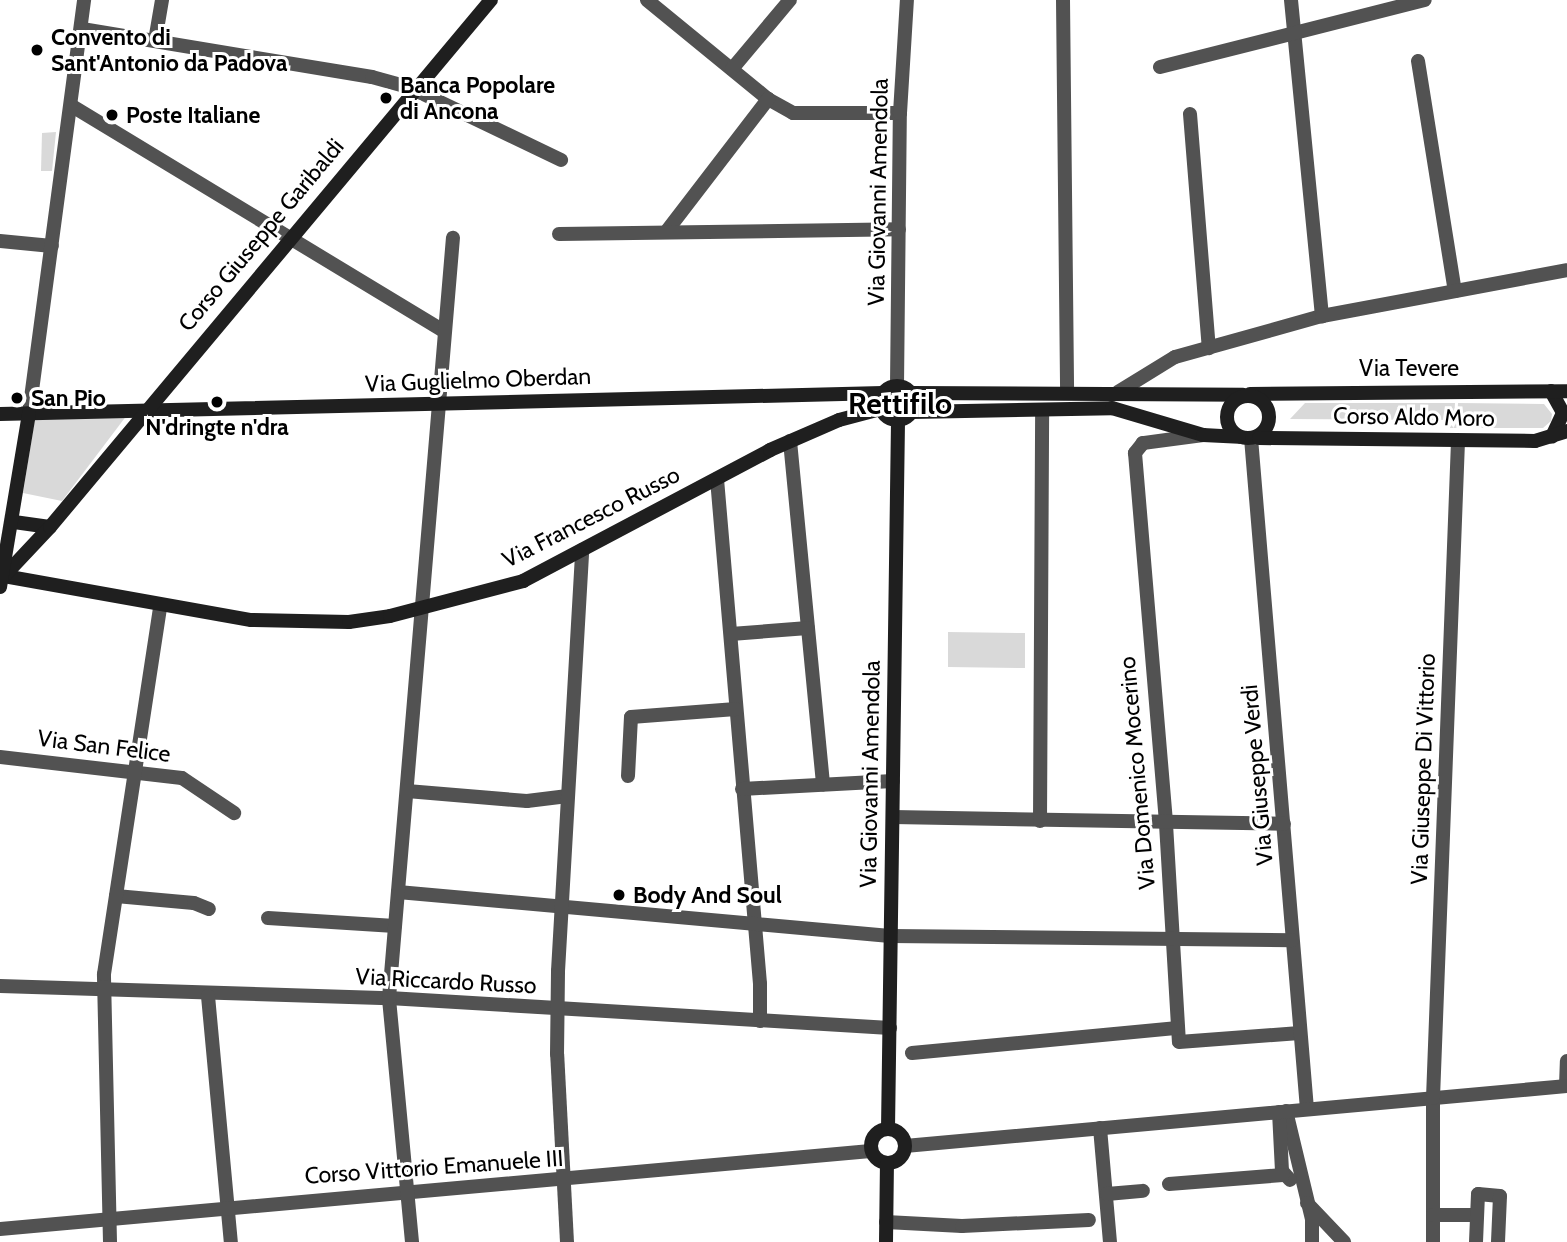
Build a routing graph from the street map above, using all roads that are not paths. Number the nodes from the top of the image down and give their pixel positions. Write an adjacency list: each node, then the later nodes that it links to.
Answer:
1 (84, 0): 10 (street)
2 (162, 0): 12 (street)
3 (491, 0): 16 (street, Corso Giuseppe Garibaldi)
4 (647, 0): 15 (street)
5 (790, 0): 15 (street)
6 (907, 0): 19 (street, Via Giovanni Amendola)
7 (1063, 0): 37 (street)
8 (1291, 0): 11 (street)
9 (1423, 1): 11 (street)
10 (82, 29): 12 (street); 18 (street)
11 (1293, 34): 14 (street); 31 (street)
12 (155, 41): 16 (street)
13 (1418, 61): 30 (street)
14 (1160, 67)
15 (732, 69): 17 (street)
16 (416, 90): 21 (street); 25 (street, Corso Giuseppe Garibaldi)
17 (768, 99): 19 (street); 23 (street)
18 (72, 106): 25 (street); 28 (street)
19 (900, 113): 22 (street, Via Giovanni Amendola)
20 (1190, 114): 33 (street)
21 (561, 160)
22 (899, 229): 23 (street); 34 (street, Via Giovanni Amendola)
23 (666, 232): 24 (street)
24 (559, 234)
25 (290, 236): 32 (street); 45 (street, Corso Giuseppe Garibaldi)
26 (453, 238): 32 (street)
27 (0, 241): 28 (street)
28 (52, 246): 48 (street)
29 (1567, 270): 30 (street)
30 (1455, 291): 31 (street)
31 (1322, 316): 33 (street)
32 (444, 331): 43 (street)
33 (1209, 348): 38 (street)
34 (897, 386): 39 (street); 40 (street)
35 (1551, 391): 36 (street, Via Tevere); 42 (street, Via Tevere); 55 (street)
36 (1567, 391)
37 (1067, 392): 38 (street); 40 (street)
38 (1118, 392): 42 (street, Via Tevere)
39 (883, 393): 41 (street, Via Guglielmo Oberdan); 44 (street)
40 (911, 393): 47 (street)
41 (831, 394): 43 (street, Via Guglielmo Oberdan); 50 (street)
42 (1246, 394): 54 (street); 54 (street)
43 (436, 405): 45 (street, Via Guglielmo Oberdan); 64 (street)
44 (881, 409): 50 (street, Via Francesco Russo); 51 (street)
45 (143, 410): 48 (street, Via Guglielmo Oberdan); 60 (street, Corso Giuseppe Garibaldi)
46 (1042, 410): 47 (street, Corso Aldo Moro); 53 (street, Corso Aldo Moro); 78 (street)
47 (912, 412): 51 (street)
48 (29, 413): 49 (street, Via Guglielmo Oberdan); 59 (street)
49 (0, 414)
50 (839, 420): 56 (street, Via Francesco Russo)
51 (898, 420): 71 (street, Via Giovanni Amendola)
52 (1567, 430): 55 (street, Corso Aldo Moro)
53 (1203, 435): 54 (street, Corso Aldo Moro); 79 (street, Via Domenico Mocerino)
54 (1250, 437): 57 (street, Corso Aldo Moro); 80 (street, Via Giuseppe Verdi)
55 (1551, 438): 57 (street, Corso Aldo Moro)
56 (790, 441): 58 (street, Via Francesco Russo); 65 (street)
57 (1458, 441): 103 (street, Via Giuseppe Di Vittorio)
58 (718, 479): 61 (street, Via Francesco Russo); 66 (street)
59 (14, 522): 60 (street); 62 (street)
60 (50, 527): 62 (street, Corso Giuseppe Garibaldi)
61 (582, 550): 64 (street, Via Francesco Russo); 75 (street)
62 (2, 581): 63 (street, Via Francesco Russo)
63 (160, 606): 64 (street, Via Francesco Russo); 69 (street)
64 (421, 610): 74 (street)
65 (808, 628): 66 (street); 72 (street)
66 (731, 634): 67 (street)
67 (736, 709): 70 (street); 73 (street)
68 (0, 757): 69 (street, Via San Felice)
69 (135, 773): 76 (street, Via San Felice); 82 (street)
70 (628, 776)
71 (893, 782): 72 (street); 77 (street, Via Giovanni Amendola)
72 (823, 784): 73 (street)
73 (742, 789): 86 (street)
74 (407, 791): 75 (street); 81 (street)
75 (568, 796): 83 (street)
76 (234, 813)
77 (893, 817): 78 (street); 88 (street, Via Giovanni Amendola)
78 (1040, 821): 79 (street)
79 (1166, 824): 80 (street); 89 (street, Via Domenico Mocerino)
80 (1284, 824): 90 (street, Via Giuseppe Verdi)
81 (398, 892): 83 (street); 87 (street)
82 (116, 896): 84 (street); 92 (street)
83 (562, 907): 86 (street); 95 (street)
84 (209, 909)
85 (268, 918): 87 (street)
86 (755, 923): 88 (street); 96 (street)
87 (396, 926): 94 (street)
88 (890, 936): 89 (street); 97 (street, Via Giovanni Amendola)
89 (1173, 940): 90 (street); 98 (street, Via Domenico Mocerino)
90 (1293, 940): 99 (street, Via Giuseppe Verdi)
91 (0, 986): 92 (street, Via Riccardo Russo)
92 (104, 990): 93 (street, Via Riccardo Russo); 122 (street)
93 (208, 996): 94 (street, Via Riccardo Russo); 118 (street)
94 (389, 998): 95 (street, Via Riccardo Russo); 114 (street)
95 (558, 1010): 96 (street, Via Riccardo Russo); 112 (street)
96 (760, 1021): 97 (street, Via Riccardo Russo)
97 (890, 1028): 107 (street, Via Giovanni Amendola)
98 (1178, 1028): 99 (street); 100 (street)
99 (1300, 1034): 104 (street, Via Giuseppe Verdi)
100 (912, 1053)
101 (1567, 1061): 102 (street)
102 (1567, 1086): 103 (street)
103 (1433, 1098): 104 (street); 119 (street, Via Giuseppe Di Vittorio)
104 (1307, 1109): 105 (street)
105 (1283, 1111): 106 (street); 111 (street); 117 (street)
106 (1100, 1128): 108 (street); 116 (street)
107 (888, 1129): 108 (street); 109 (street)
108 (905, 1146): 110 (street)
109 (871, 1151): 110 (street); 112 (street, Corso Vittorio Emanuele III)
110 (887, 1164): 123 (street)
111 (1283, 1175): 113 (street); 117 (street)
112 (563, 1181): 114 (street, Corso Vittorio Emanuele III); 128 (street)
113 (1170, 1184)
114 (408, 1191): 118 (street, Corso Vittorio Emanuele III); 127 (street)
115 (1143, 1191): 116 (street)
116 (1107, 1194): 130 (street)
117 (1304, 1196): 131 (street); 132 (street)
118 (228, 1209): 122 (street, Corso Vittorio Emanuele III); 126 (street)
119 (1433, 1215): 120 (street); 133 (street, Via Giuseppe Di Vittorio)
120 (1477, 1215): 134 (street); 135 (street)
121 (1089, 1220): 123 (street)
122 (108, 1221): 124 (street, Corso Vittorio Emanuele III); 125 (street)
123 (886, 1222): 129 (street)
124 (0, 1229)
125 (110, 1242)
126 (231, 1242)
127 (412, 1242)
128 (567, 1242)
129 (886, 1242)
130 (1110, 1242)
131 (1312, 1242)
132 (1344, 1242)
133 (1433, 1242)
134 (1476, 1242)
135 (1498, 1242)

